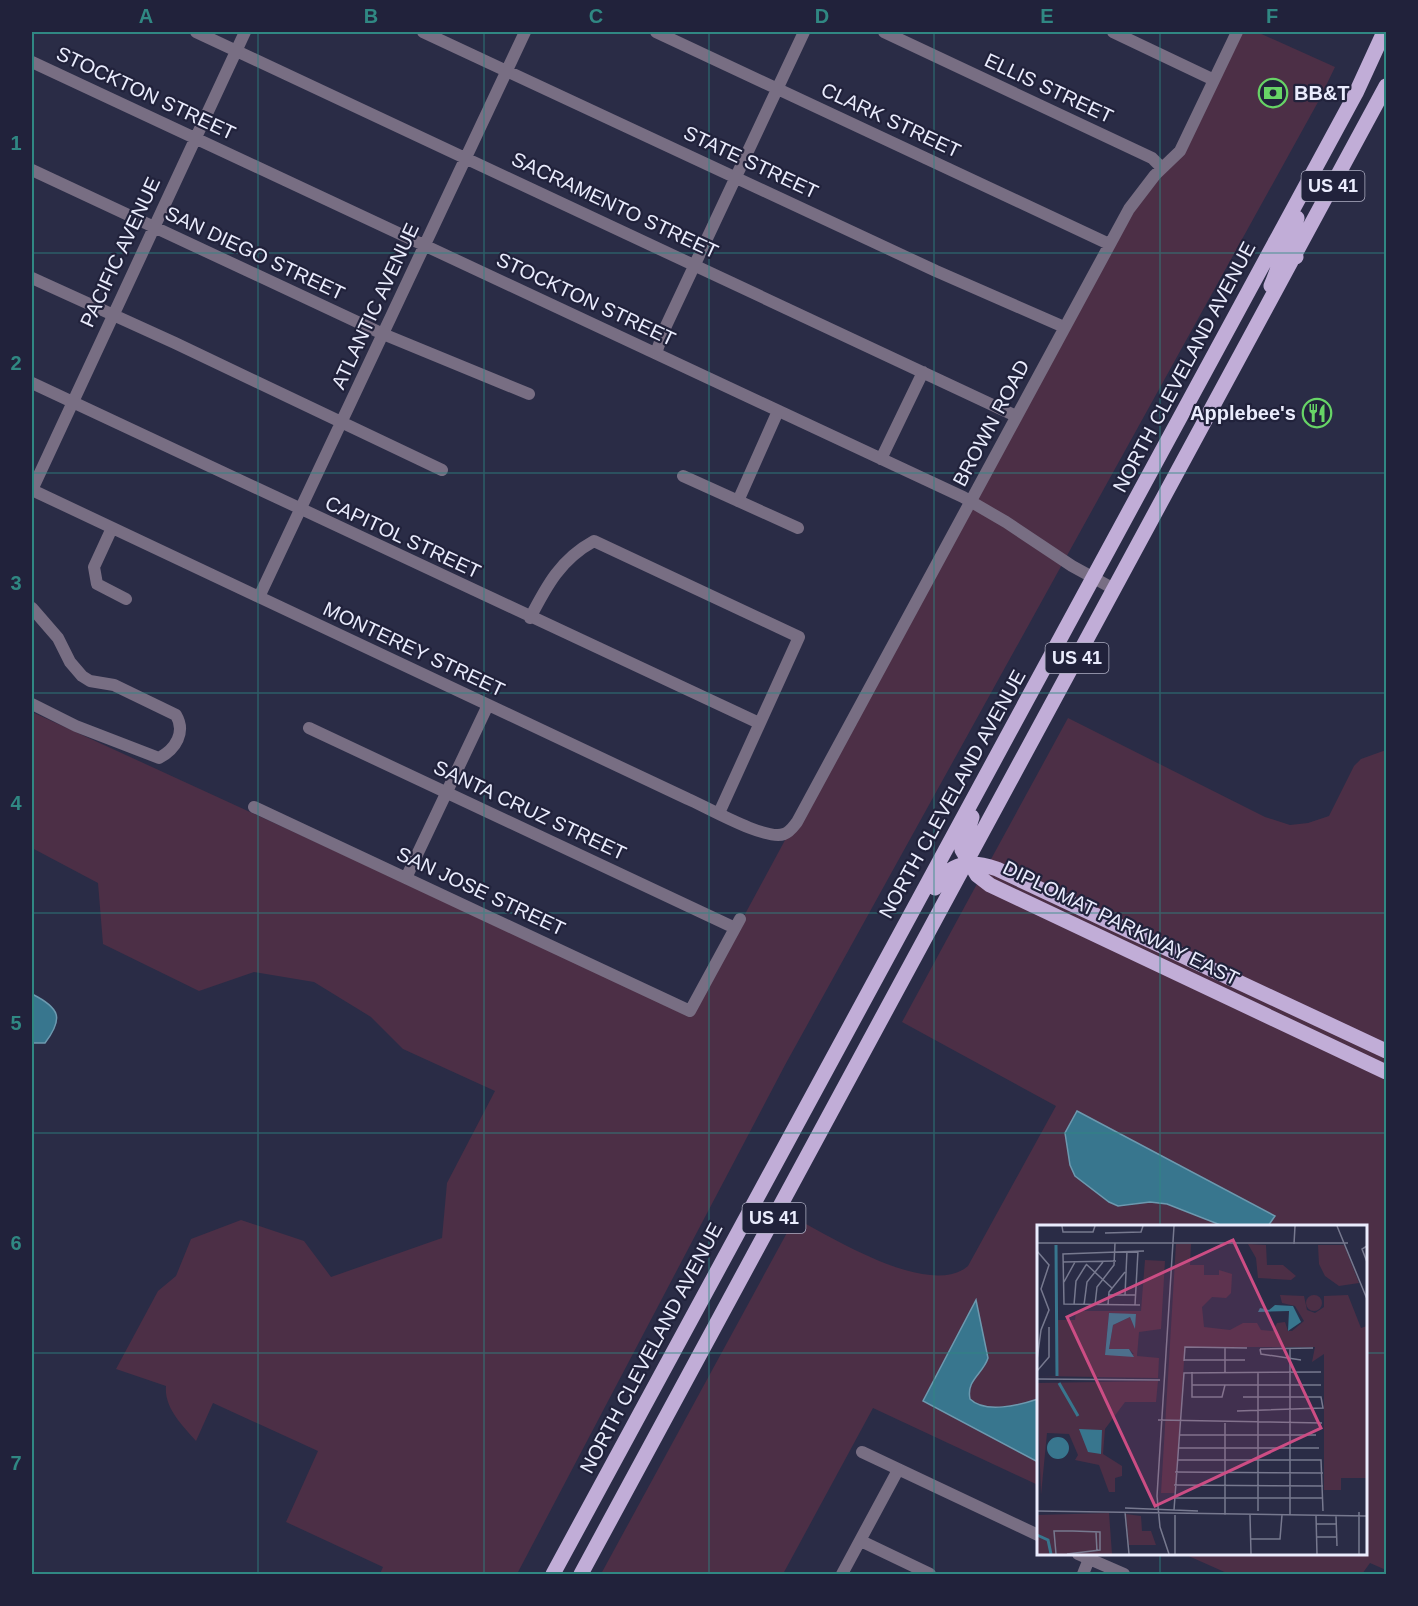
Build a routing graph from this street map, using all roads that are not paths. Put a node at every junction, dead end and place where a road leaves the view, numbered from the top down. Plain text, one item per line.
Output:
1 (196, 32) edge
2 (245, 32) edge
3 (423, 32) edge
4 (525, 32) edge
5 (656, 32) edge
6 (804, 32) edge
7 (884, 32) edge
8 (1113, 32) edge
9 (1237, 32) edge
10 (1384, 32) edge
11 (236, 50) junction
12 (32, 62) edge
13 (506, 72) junction
14 (1214, 80) junction
15 (1386, 86) edge
16 (777, 88) junction
17 (195, 138) junction
18 (1323, 153) junction
19 (467, 158) junction
20 (1162, 168) junction
21 (32, 170) edge
22 (736, 176) junction
23 (153, 227) junction
24 (1275, 242) junction
25 (1109, 244) junction
26 (425, 246) junction
27 (1296, 257) junction
28 (694, 265) junction
29 (32, 279) edge
30 (113, 314) junction
31 (1064, 327) junction
32 (383, 334) junction
33 (1252, 337) junction
34 (656, 354) junction
35 (923, 372) junction
36 (32, 383) edge
37 (529, 394) dead end
38 (72, 402) junction
39 (778, 411) junction
40 (1016, 416) junction
41 (341, 423) junction
42 (881, 459) junction
43 (442, 470) dead end
44 (683, 477) dead end
45 (32, 490) edge
46 (738, 501) junction
47 (970, 501) junction
48 (301, 510) junction
49 (111, 528) junction
50 (798, 528) dead end
51 (1093, 578) junction
52 (1114, 589) junction
53 (259, 597) junction
54 (126, 599) dead end
55 (32, 608) edge
56 (530, 618) junction
57 (32, 704) edge
58 (488, 705) junction
59 (759, 723) junction
60 (309, 728) dead end
61 (996, 758) junction
62 (447, 793) junction
63 (254, 807) dead end
64 (719, 813) junction
65 (782, 835) joint
66 (967, 862) junction
67 (406, 878) junction
68 (690, 1011) joint
69 (836, 1051) junction
70 (1386, 1052) edge
71 (1386, 1072) edge
72 (862, 1452) dead end
73 (898, 1470) junction
74 (1037, 1535) edge
75 (861, 1541) junction
76 (1084, 1556) edge
77 (553, 1575) edge
78 (581, 1575) edge
79 (842, 1575) edge
80 (930, 1575) edge
81 (1083, 1575) edge
82 (1124, 1575) edge

1 - 11 street, SACRAMENTO STREET
2 - 11 street, PACIFIC AVENUE
3 - 13 street, STATE STREET
4 - 13 street, ATLANTIC AVENUE
5 - 16 street, CLARK STREET
6 - 16 street
7 - 20 street, ELLIS STREET
8 - 14 street
9 - 14 street, BROWN ROAD
10 - 18 main road, NORTH CLEVELAND AVENUE / US 41
11 - 17 street, PACIFIC AVENUE
11 - 19 street, SACRAMENTO STREET
12 - 17 street, STOCKTON STREET
13 - 19 street, ATLANTIC AVENUE
13 - 22 street, STATE STREET
14 - 20 street, BROWN ROAD
15 - 27 main road, US 41
16 - 22 street
16 - 25 street, CLARK STREET
17 - 23 street, PACIFIC AVENUE
17 - 26 street, STOCKTON STREET
18 - 24 main road, NORTH CLEVELAND AVENUE / US 41
18 - 27 main road
19 - 26 street, ATLANTIC AVENUE
19 - 28 street, SACRAMENTO STREET
20 - 25 street, BROWN ROAD
21 - 23 street, SAN DIEGO STREET
22 - 28 street
22 - 31 street, STATE STREET
23 - 30 street, PACIFIC AVENUE
23 - 32 street, SAN DIEGO STREET
24 - 33 main road
24 - 51 main road, NORTH CLEVELAND AVENUE / US 41
25 - 31 street, BROWN ROAD
26 - 32 street, ATLANTIC AVENUE
26 - 34 street, STOCKTON STREET
27 - 33 main road, US 41
28 - 34 street
28 - 35 street, SACRAMENTO STREET
29 - 30 street
30 - 38 street, PACIFIC AVENUE
30 - 41 street
31 - 40 street, BROWN ROAD
32 - 37 street, SAN DIEGO STREET
32 - 41 street, ATLANTIC AVENUE
33 - 52 main road, US 41
34 - 39 street, STOCKTON STREET
35 - 40 street, SACRAMENTO STREET
35 - 42 street
36 - 38 street, CAPITOL STREET
38 - 45 street, PACIFIC AVENUE
38 - 48 street, CAPITOL STREET
39 - 42 street, STOCKTON STREET
39 - 46 street
40 - 47 street, BROWN ROAD
41 - 43 street
41 - 48 street, ATLANTIC AVENUE
42 - 47 street, STOCKTON STREET
44 - 46 street
45 - 49 street, MONTEREY STREET
46 - 50 street
47 - 51 street, STOCKTON STREET
47 - 65 street, BROWN ROAD
48 - 53 street, ATLANTIC AVENUE
48 - 56 street, CAPITOL STREET
49 - 53 street, MONTEREY STREET
49 - 54 street
51 - 52 street, STOCKTON STREET
51 - 61 main road, NORTH CLEVELAND AVENUE / US 41
52 - 66 main road, US 41
53 - 58 street, MONTEREY STREET
55 - 57 street
56 - 59 street, CAPITOL STREET
56 - 59 street
58 - 62 street
58 - 64 street, MONTEREY STREET
59 - 64 street
60 - 62 street, SANTA CRUZ STREET
61 - 66 main road
61 - 69 main road, NORTH CLEVELAND AVENUE / US 41
62 - 67 street
62 - 68 street, SANTA CRUZ STREET
63 - 67 street, SAN JOSE STREET
64 - 65 street, MONTEREY STREET
66 - 69 main road
66 - 70 main road, DIPLOMAT PARKWAY EAST
66 - 71 main road, DIPLOMAT PARKWAY EAST
66 - 78 main road, US 41
67 - 68 street, SAN JOSE STREET
69 - 77 main road, NORTH CLEVELAND AVENUE / US 41
72 - 73 street
73 - 74 street
73 - 75 street
75 - 79 street
75 - 80 street
76 - 81 street
76 - 82 street

